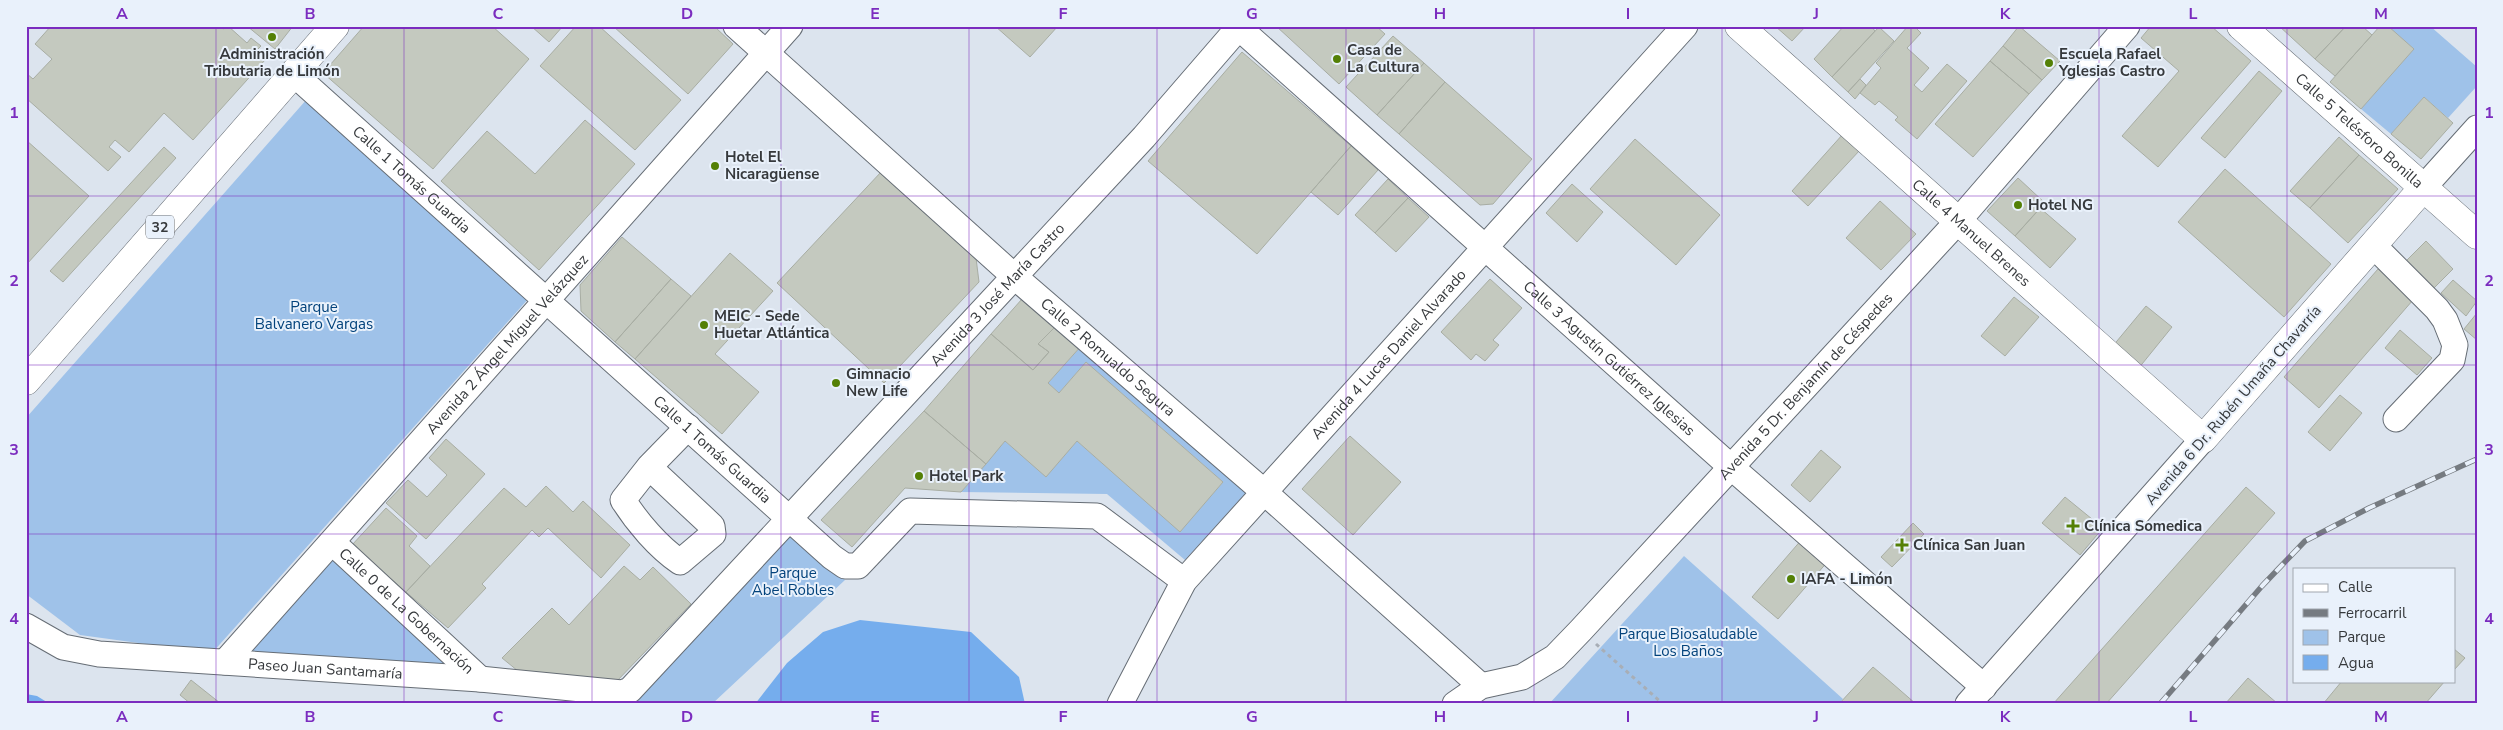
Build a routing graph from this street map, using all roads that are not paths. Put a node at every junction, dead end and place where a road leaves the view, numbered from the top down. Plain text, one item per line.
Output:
1 (335, 26) edge
2 (341, 26) edge
3 (736, 26) edge
4 (790, 26) edge
5 (1685, 26) edge
6 (1739, 26) edge
7 (2127, 26) edge
8 (2242, 26) edge
9 (1238, 27) edge
10 (766, 53) junction
11 (294, 74) junction
12 (2477, 128) edge
13 (2423, 188) junction
14 (1959, 220) junction
15 (2477, 235) edge
16 (2373, 245) junction
17 (1485, 246) junction
18 (1015, 276) junction
19 (548, 300) junction
20 (26, 381) edge
21 (2396, 420) dead end
22 (688, 427) junction
23 (2203, 439) junction
24 (649, 467) dead end
25 (1731, 467) junction
26 (1264, 491) junction
27 (790, 520) junction
28 (333, 543) junction
29 (1184, 581) junction
30 (26, 626) edge
31 (225, 662) junction
32 (480, 679) junction
33 (1481, 686) junction
34 (630, 690) joint
35 (1976, 695) edge
36 (1120, 704) edge
37 (1455, 704) edge

1 - 11 main road, 32
2 - 11 main road, 32
3 - 10 street, Calle 2 Romualdo Segura
4 - 10 street, Avenida 2 Ángel Miguel Velázquez
5 - 17 street, Avenida 4 Lucas Daniel Alvarado
6 - 14 main road, Calle 4 Manuel Brenes
7 - 14 street, Avenida 5 Dr. Benjamín de Céspedes
8 - 13 main road, Calle 5 Telésforo Bonilla
9 - 17 street, Calle 3 Agustín Gutiérrez Iglesias
9 - 18 street, Avenida 3 José María Castro
10 - 18 street, Calle 2 Romualdo Segura
10 - 19 street, Avenida 2 Ángel Miguel Velázquez
11 - 19 street, Calle 1 Tomás Guardia
11 - 20 main road, 32
12 - 13 street, Avenida 6 Dr. Rubén Umaña Chavarría
13 - 15 main road, Calle 5 Telésforo Bonilla
13 - 16 main road, Avenida 6 Dr. Rubén Umaña Chavarría
14 - 23 main road, Calle 4 Manuel Brenes
14 - 25 street, Avenida 5 Dr. Benjamín de Céspedes
16 - 21 street
16 - 23 main road, Avenida 6 Dr. Rubén Umaña Chavarría
17 - 25 street, Calle 3 Agustín Gutiérrez Iglesias
17 - 26 street, Avenida 4 Lucas Daniel Alvarado
18 - 26 street, Calle 2 Romualdo Segura
18 - 27 street, Avenida 3 José María Castro
19 - 22 street, Calle 1 Tomás Guardia
19 - 28 street, Avenida 2 Ángel Miguel Velázquez
22 - 24 street
22 - 27 street, Calle 1 Tomás Guardia
23 - 35 street, Avenida 6 Dr. Rubén Umaña Chavarría
25 - 33 street, Avenida 5 Dr. Benjamín de Céspedes
25 - 35 street, Calle 3 Agustín Gutiérrez Iglesias
26 - 29 street, Avenida 4 Lucas Daniel Alvarado
26 - 33 street, Calle 2 Romualdo Segura
27 - 29 street, Calle 1 Tomás Guardia
27 - 34 street, Avenida 3 José María Castro
28 - 31 street, Avenida 2 Ángel Miguel Velázquez
28 - 32 street, Calle 0 de La Gobernación
29 - 36 street, Avenida 4 Lucas Daniel Alvarado
30 - 31 street, Paseo Juan Santamaría
31 - 32 street, Paseo Juan Santamaría
32 - 34 street, Paseo Juan Santamaría
33 - 37 street, Avenida 5 Dr. Benjamín de Céspedes

